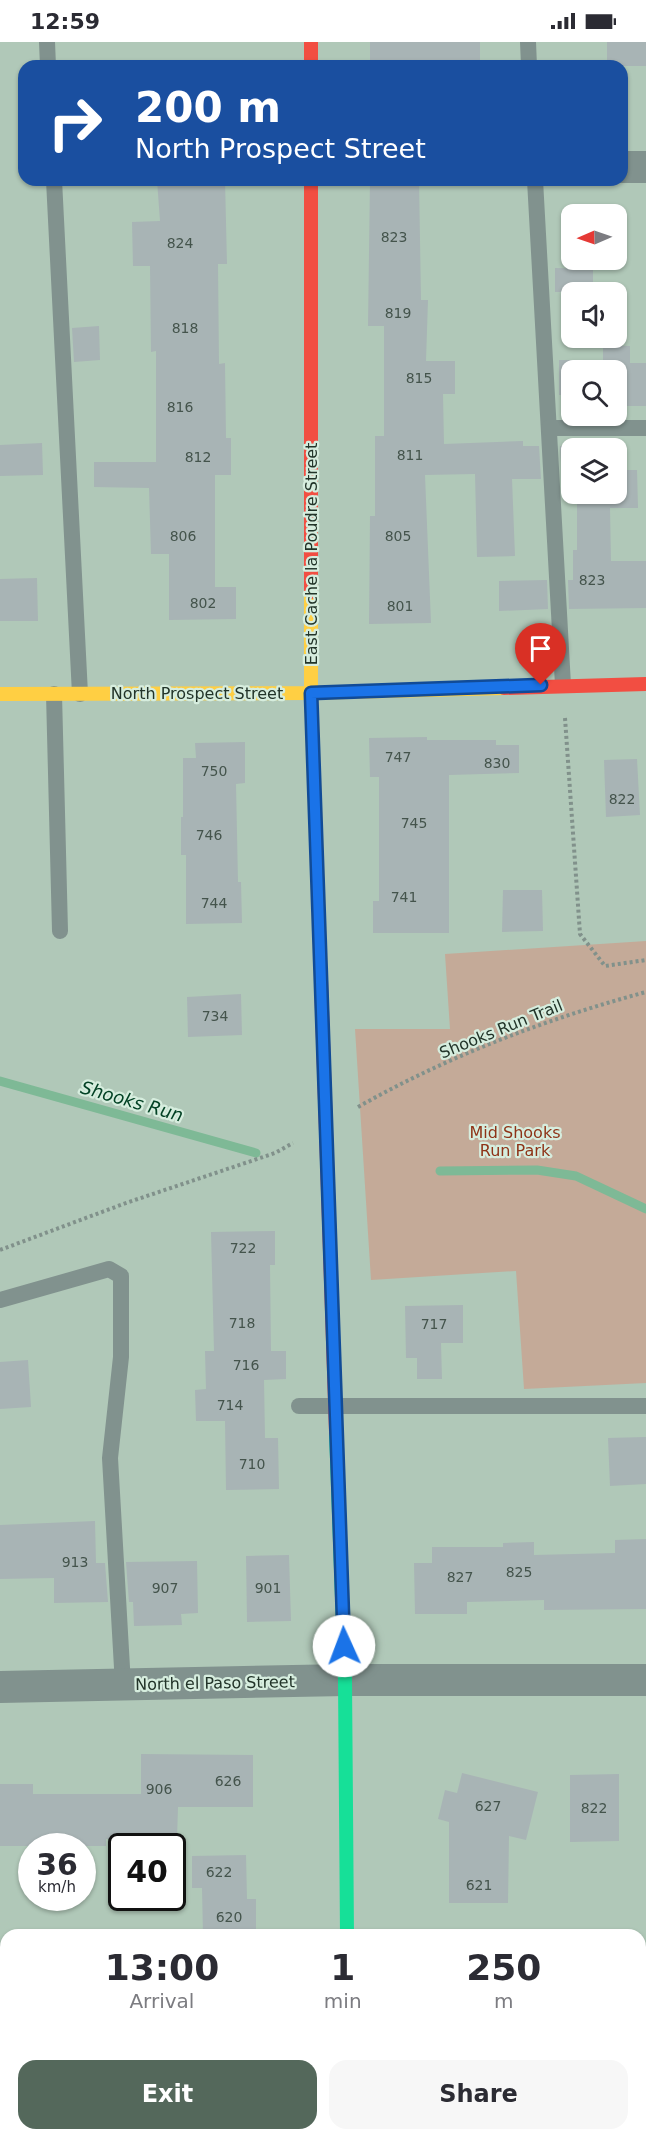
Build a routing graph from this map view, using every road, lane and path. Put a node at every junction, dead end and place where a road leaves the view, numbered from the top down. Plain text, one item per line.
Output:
1 (47, 42) edge
2 (311, 42) edge
3 (528, 42) edge
4 (48, 60) edge
5 (311, 60) edge
6 (529, 60) edge
7 (628, 167) edge
8 (646, 167) edge
9 (54, 186) edge
10 (311, 186) edge
11 (535, 186) edge
12 (549, 428) junction
13 (646, 428) edge
14 (646, 684) edge
15 (563, 685) junction
16 (311, 693) junction
17 (0, 694) edge
18 (54, 694) junction
19 (80, 694) junction
20 (60, 931) dead end
21 (646, 960) edge
22 (646, 992) edge
23 (369, 1100) dead end
24 (275, 1153) dead end
25 (0, 1250) edge
26 (0, 1300) edge
27 (299, 1406) dead end
28 (646, 1406) edge
29 (336, 1407) junction
30 (345, 1680) junction
31 (646, 1680) edge
32 (123, 1685) junction
33 (0, 1687) edge
34 (347, 1929) edge

1 - 4 lane
2 - 5 street
3 - 6 lane
7 - 8 street
9 - 19 lane
10 - 16 street, East Cache la Poudre Street
11 - 12 lane
12 - 13 lane
12 - 15 lane
14 - 15 street, North Prospect Street
15 - 16 street, North Prospect Street
15 - 21 path
16 - 19 street, North Prospect Street
16 - 29 street, East Cache la Poudre Street
17 - 18 street, North Prospect Street
18 - 19 street, North Prospect Street
18 - 20 lane
22 - 23 path, Shooks Run Trail
24 - 25 path
26 - 32 lane
27 - 29 lane
28 - 29 lane
29 - 30 street, East Cache la Poudre Street
30 - 31 street, North el Paso Street
30 - 32 street, North el Paso Street
30 - 34 street, East Cache la Poudre Street
32 - 33 street, North el Paso Street

